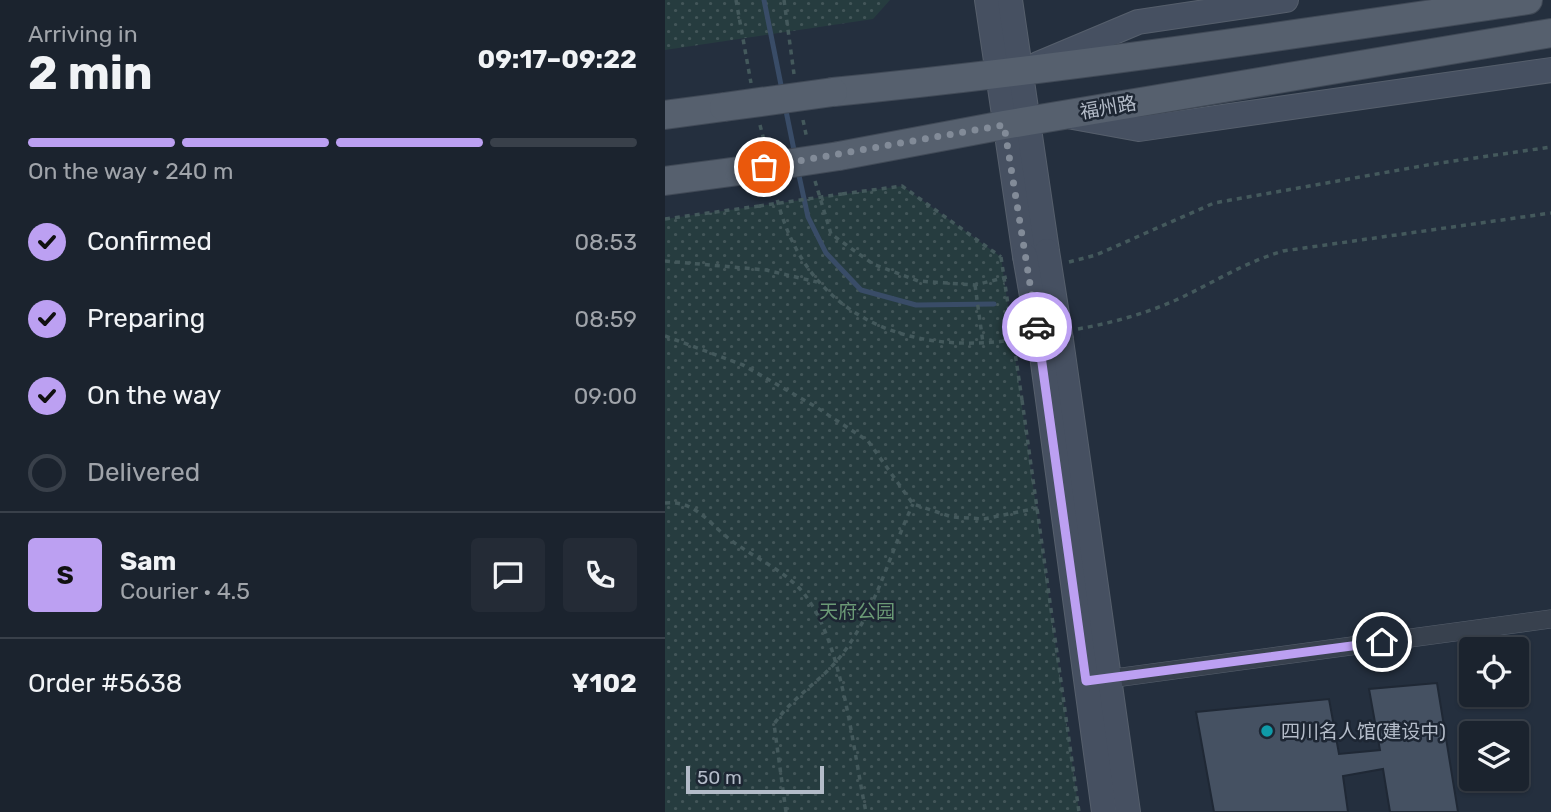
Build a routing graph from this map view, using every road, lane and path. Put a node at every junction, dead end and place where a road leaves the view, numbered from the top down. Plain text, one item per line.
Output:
1 (784, 0) edge
2 (988, 0) edge
3 (1010, 0) edge
4 (1286, 0) edge
5 (1528, 0) edge
6 (1551, 33) edge
7 (1551, 70) edge
8 (1009, 73) junction
9 (795, 81) dead end
10 (673, 113) edge
11 (1062, 115) junction
12 (803, 119) dead end
13 (1004, 125) junction
14 (807, 144) dead end
15 (1551, 147) edge
16 (812, 169) dead end
17 (665, 183) edge
18 (1551, 213) edge
19 (665, 219) edge
20 (665, 261) edge
21 (1029, 261) junction
22 (975, 285) junction
23 (665, 336) edge
24 (1050, 339) junction
25 (983, 343) junction
26 (665, 503) edge
27 (913, 504) junction
28 (1038, 508) junction
29 (1551, 620) edge
30 (835, 662) junction
31 (1097, 680) junction
32 (786, 812) edge
33 (866, 812) edge
34 (1079, 812) edge
35 (1104, 812) edge
36 (1128, 812) edge

1 - 9 path
2 - 8 street
3 - 8 street
4 - 8 street
5 - 8 main road
6 - 11 main road, 福州路
7 - 11 street
8 - 10 main road, bridge
8 - 13 street
8 - 21 street
11 - 13 main road, 福州路
12 - 14 path
13 - 17 main road, 福州路, bridge
13 - 21 street
15 - 21 path
16 - 22 path
18 - 24 path
19 - 21 path, bridge
20 - 25 path
21 - 22 path
21 - 24 street, bridge
21 - 28 path, bridge
22 - 25 path
23 - 27 path
24 - 25 path
24 - 31 street
26 - 30 path
27 - 28 path
27 - 30 path
28 - 34 path
29 - 31 street
30 - 32 path
30 - 33 path
31 - 35 street
31 - 36 street

